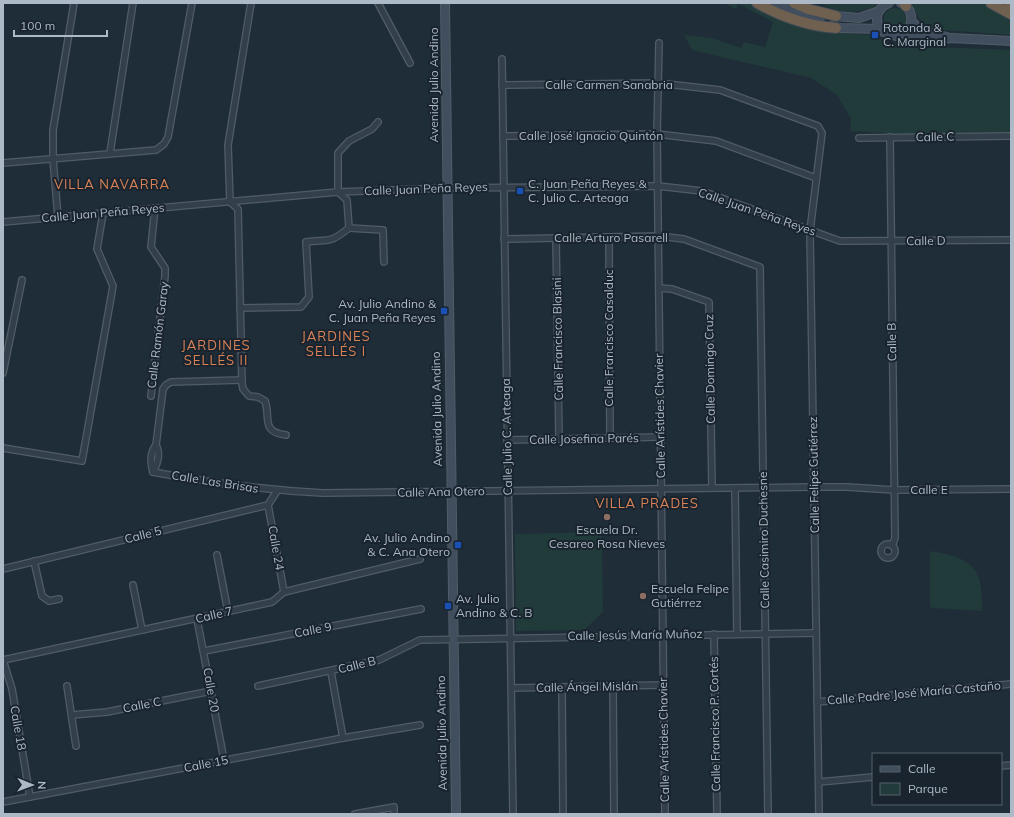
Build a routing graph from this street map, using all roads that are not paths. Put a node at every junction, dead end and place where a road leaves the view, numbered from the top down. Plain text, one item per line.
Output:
1 (74, 3) edge
2 (133, 3) edge
3 (192, 3) edge
4 (251, 3) edge
5 (378, 3) edge
6 (445, 3) edge
7 (757, 3) edge
8 (776, 3) edge
9 (794, 3) edge
10 (811, 3) edge
11 (889, 3) edge
12 (991, 3) edge
13 (903, 4) edge
14 (879, 12) junction
15 (1011, 14) edge
16 (836, 16) junction
17 (911, 21) junction
18 (836, 28) junction
19 (880, 29) junction
20 (903, 34) junction
21 (951, 38) junction
22 (1011, 41) edge
23 (659, 43) dead end
24 (502, 59) dead end
25 (410, 63) dead end
26 (658, 83) junction
27 (502, 85) junction
28 (378, 122) dead end
29 (657, 134) junction
30 (503, 136) junction
31 (821, 136) joint
32 (1011, 136) edge
33 (890, 137) junction
34 (859, 138) dead end
35 (110, 153) junction
36 (53, 159) junction
37 (3, 163) edge
38 (816, 178) junction
39 (658, 186) junction
40 (503, 187) junction
41 (446, 188) junction
42 (338, 192) junction
43 (230, 202) junction
44 (155, 208) junction
45 (102, 213) junction
46 (58, 217) junction
47 (3, 222) edge
48 (349, 228) junction
49 (810, 231) junction
50 (658, 236) junction
51 (609, 237) junction
52 (556, 238) junction
53 (504, 239) junction
54 (1011, 240) edge
55 (840, 241) joint
56 (891, 242) junction
57 (384, 262) dead end
58 (760, 266) joint
59 (22, 280) dead end
60 (659, 288) junction
61 (240, 308) junction
62 (3, 373) edge
63 (242, 380) junction
64 (151, 396) dead end
65 (286, 435) dead end
66 (660, 437) junction
67 (610, 438) junction
68 (559, 439) junction
69 (507, 440) junction
70 (3, 448) edge
71 (763, 487) junction
72 (814, 487) junction
73 (847, 487) joint
74 (712, 488) junction
75 (735, 488) junction
76 (661, 489) junction
77 (1011, 489) edge
78 (894, 490) junction
79 (277, 491) junction
80 (507, 491) junction
81 (451, 492) junction
82 (323, 493) joint
83 (268, 505) junction
84 (892, 546) dead end
85 (217, 555) dead end
86 (420, 559) dead end
87 (34, 561) junction
88 (3, 569) edge
89 (133, 585) dead end
90 (284, 592) junction
91 (59, 599) dead end
92 (421, 609) dead end
93 (228, 612) junction
94 (198, 619) junction
95 (142, 630) junction
96 (816, 632) junction
97 (765, 633) junction
98 (663, 634) junction
99 (714, 634) junction
100 (737, 634) junction
101 (511, 637) junction
102 (453, 639) junction
103 (204, 651) junction
104 (3, 660) edge
105 (331, 672) junction
106 (1011, 684) edge
107 (663, 685) junction
108 (67, 686) dead end
109 (258, 686) dead end
110 (562, 687) junction
111 (613, 687) junction
112 (512, 688) junction
113 (211, 691) junction
114 (817, 702) junction
115 (72, 715) junction
116 (420, 725) dead end
117 (343, 738) junction
118 (76, 746) dead end
119 (224, 760) junction
120 (872, 777) edge
121 (819, 782) junction
122 (30, 797) junction
123 (3, 802) edge
124 (356, 814) edge
125 (394, 814) edge
126 (456, 814) edge
127 (512, 814) edge
128 (563, 814) edge
129 (614, 814) edge
130 (665, 814) edge
131 (717, 814) edge
132 (768, 814) edge
133 (819, 814) edge

1 - 36 street
2 - 35 street
3 - 35 street
4 - 43 street
5 - 25 street
6 - 41 street, Avenida Julio Andino
7 - 18 highway
8 - 18 street
9 - 16 highway
10 - 16 highway
11 - 14 street
12 - 15 highway
13 - 17 street
14 - 16 street
14 - 19 street
17 - 20 street
17 - 21 street
18 - 19 street
19 - 20 street
20 - 21 street
21 - 22 street
23 - 26 street, Calle Arístides Chavier
24 - 27 street, Calle Julio C. Arteaga
26 - 27 street, Calle Carmen Sanabria
26 - 29 street, Calle Arístides Chavier
26 - 31 street, Calle Carmen Sanabria
27 - 30 street, Calle Julio C. Arteaga
28 - 42 street
29 - 30 street, Calle José Ignacio Quintón
29 - 38 street, Calle José Ignacio Quintón
29 - 39 street, Calle Arístides Chavier
30 - 40 street, Calle Julio C. Arteaga
31 - 38 street, Calle Felipe Gutiérrez
32 - 33 street, Calle C
33 - 34 street, Calle C
33 - 56 street, Calle B
35 - 36 street
36 - 37 street
36 - 46 street
38 - 49 street, Calle Felipe Gutiérrez
39 - 40 street, Calle Juan Peña Reyes
39 - 49 street, Calle Juan Peña Reyes
39 - 50 street, Calle Arístides Chavier
40 - 41 street, Calle Juan Peña Reyes
40 - 53 street, Calle Julio C. Arteaga
41 - 42 street, Calle Juan Peña Reyes
41 - 81 street, Avenida Julio Andino
42 - 43 street, Calle Juan Peña Reyes
42 - 48 street
43 - 44 street, Calle Juan Peña Reyes
43 - 61 street
44 - 45 street, Calle Juan Peña Reyes
44 - 64 street, Calle Ramón Garay
45 - 46 street, Calle Juan Peña Reyes
45 - 70 street
46 - 47 street, Calle Juan Peña Reyes
48 - 57 street
48 - 61 street
49 - 55 street, Calle Juan Peña Reyes
49 - 72 street, Calle Felipe Gutiérrez
50 - 51 street, Calle Arturo Pasarell
50 - 58 street, Calle Arturo Pasarell
50 - 60 street, Calle Arístides Chavier
51 - 52 street, Calle Arturo Pasarell
51 - 67 street, Calle Francisco Casalduc
52 - 53 street, Calle Arturo Pasarell
52 - 68 street, Calle Francisco Blasini
53 - 69 street, Calle Julio C. Arteaga
54 - 56 street, Calle D
55 - 56 street, Calle D
56 - 78 street, Calle B
58 - 71 street, Calle Casimiro Duchesne
59 - 62 street
60 - 66 street, Calle Arístides Chavier
60 - 74 street, Calle Domingo Cruz
61 - 63 street
63 - 65 street
63 - 79 street, Calle Las Brisas
66 - 67 street, Calle Josefina Parés
66 - 76 street, Calle Arístides Chavier
67 - 68 street, Calle Josefina Parés
68 - 69 street, Calle Josefina Parés
69 - 80 street, Calle Julio C. Arteaga
71 - 72 street, Calle Ana Otero
71 - 75 street, Calle Ana Otero
71 - 97 street, Calle Casimiro Duchesne
72 - 73 street, Calle Ana Otero
72 - 96 street, Calle Felipe Gutiérrez
73 - 78 street, Calle E
74 - 75 street, Calle Ana Otero
74 - 76 street, Calle Ana Otero
75 - 100 street
76 - 80 street, Calle Ana Otero
76 - 98 street, Calle Arístides Chavier
77 - 78 street, Calle E
78 - 84 street, Calle B
79 - 82 street, Calle Las Brisas
79 - 83 street
80 - 81 street, Calle Ana Otero
80 - 101 street, Calle Julio C. Arteaga
81 - 82 street, Calle Ana Otero
81 - 102 street, Avenida Julio Andino
83 - 87 street, Calle 5
83 - 90 street, Calle 24
85 - 93 street
86 - 90 street, Calle 7
87 - 88 street, Calle 5
87 - 91 street
89 - 95 street
90 - 93 street, Calle 7
92 - 103 street, Calle 9
93 - 94 street, Calle 7
94 - 95 street, Calle 7
94 - 103 street, Calle 20
95 - 104 street, Calle 7
96 - 97 street, Calle Jesús María Muñoz
96 - 114 street, Calle Felipe Gutiérrez
97 - 100 street, Calle Jesús María Muñoz
97 - 132 street, Calle Casimiro Duchesne
98 - 99 street, Calle Jesús María Muñoz
98 - 101 street, Calle Jesús María Muñoz
98 - 107 street, Calle Arístides Chavier
99 - 100 street, Calle Jesús María Muñoz
99 - 131 street, Calle Francisco P. Cortés
101 - 102 street, Calle Jesús María Muñoz
101 - 112 street, Calle Julio C. Arteaga
102 - 105 street, Calle B
102 - 126 street, Avenida Julio Andino
103 - 113 street, Calle 20
104 - 122 street, Calle 18
105 - 109 street, Calle B
105 - 117 street
106 - 114 street, Calle Padre José María Castaño
107 - 111 street, Calle Ángel Mislán
107 - 130 street, Calle Arístides Chavier
108 - 115 street
110 - 111 street, Calle Ángel Mislán
110 - 112 street, Calle Ángel Mislán
110 - 128 street
111 - 129 street
112 - 127 street, Calle Julio C. Arteaga
113 - 115 street, Calle C
113 - 119 street, Calle 20
114 - 121 street, Calle Felipe Gutiérrez
115 - 118 street
116 - 117 street, Calle 15
117 - 119 street, Calle 15
119 - 122 street, Calle 15
120 - 121 street
121 - 133 street, Calle Felipe Gutiérrez
122 - 123 street, Calle 15
124 - 125 street

